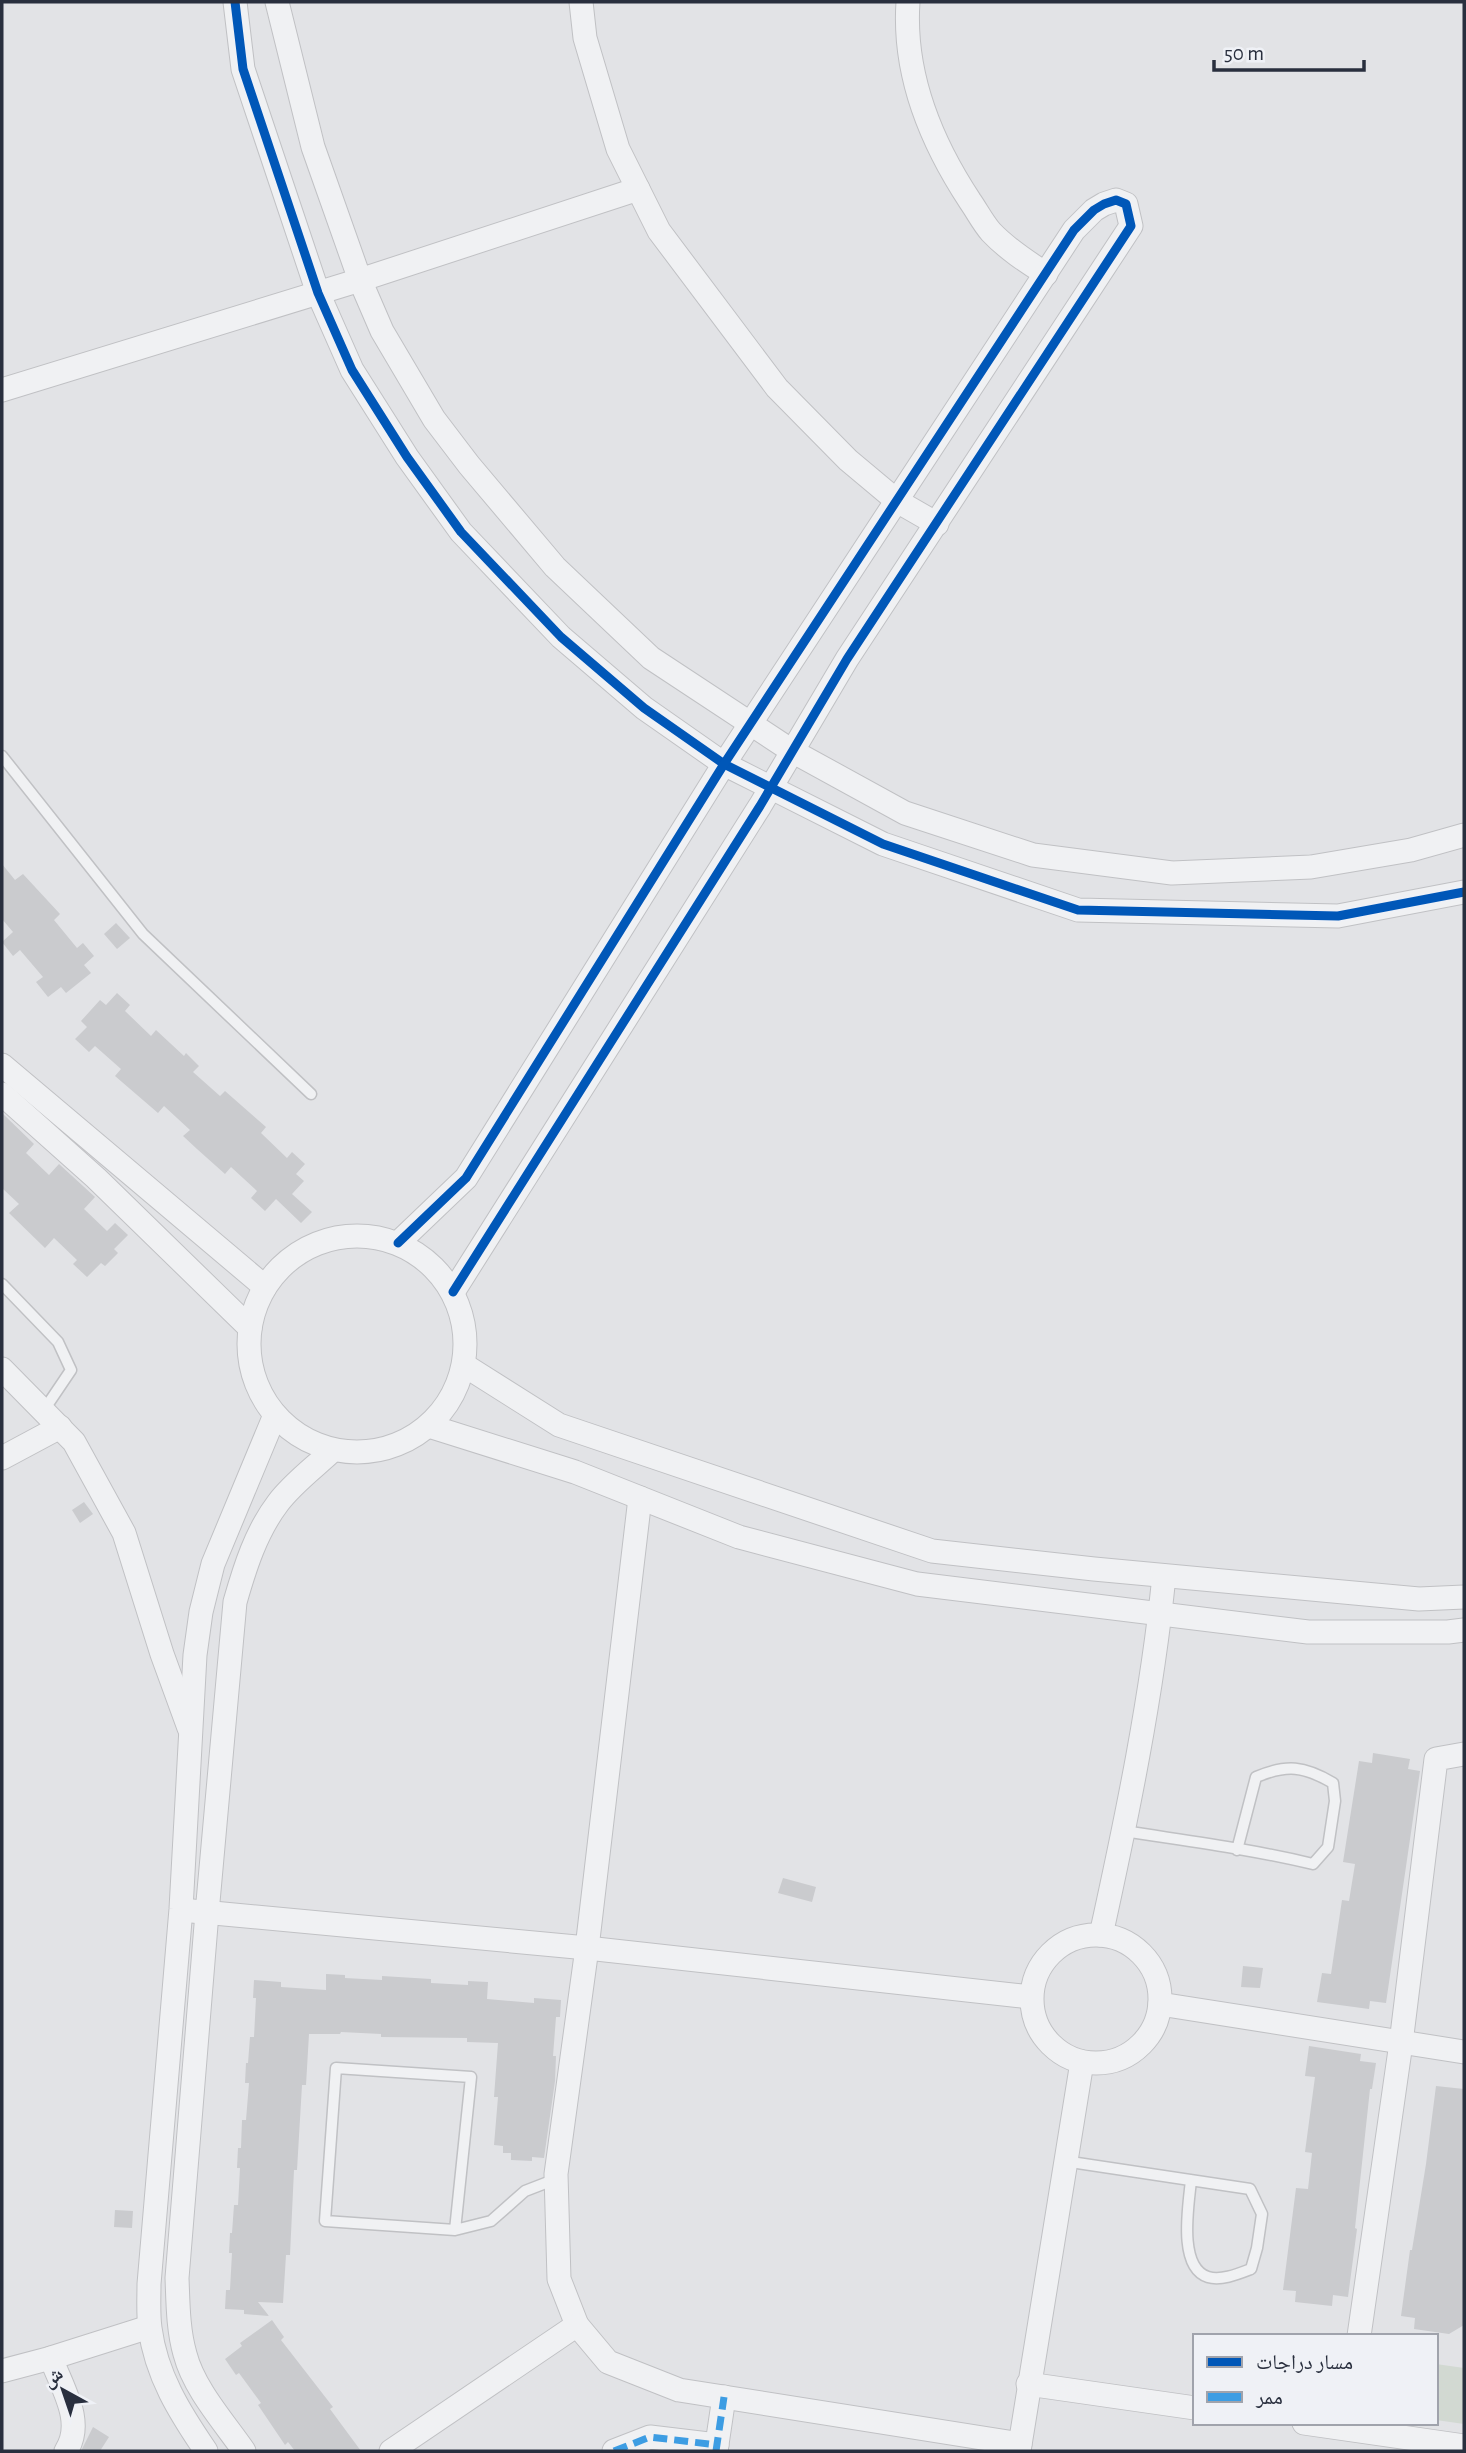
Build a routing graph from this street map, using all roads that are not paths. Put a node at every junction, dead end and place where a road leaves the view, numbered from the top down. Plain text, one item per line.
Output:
1 (235, 2) edge
2 (277, 2) edge
3 (582, 2) edge
4 (908, 2) edge
5 (638, 189) junction
6 (1046, 275) junction
7 (360, 280) junction
8 (318, 293) junction
9 (2, 390) edge
10 (897, 500) junction
11 (937, 524) junction
12 (750, 724) junction
13 (792, 751) junction
14 (2, 756) edge
15 (724, 764) junction
16 (771, 788) junction
17 (1464, 835) edge
18 (1464, 891) edge
19 (2, 1065) edge
20 (2, 1094) edge
21 (310, 1094) dead end
22 (398, 1243) junction
23 (2, 1284) edge
24 (265, 1287) junction
25 (453, 1292) junction
26 (250, 1328) junction
27 (464, 1365) junction
28 (2, 1369) edge
29 (44, 1410) junction
30 (275, 1416) junction
31 (429, 1426) junction
32 (61, 1427) junction
33 (333, 1450) junction
34 (2, 1458) edge
35 (640, 1498) junction
36 (1164, 1576) junction
37 (1464, 1597) edge
38 (1160, 1615) junction
39 (1464, 1630) edge
40 (192, 1738) junction
41 (1464, 1754) edge
42 (1124, 1831) junction
43 (1237, 1850) junction
44 (181, 1909) junction
45 (207, 1913) junction
46 (1101, 1935) junction
47 (587, 1948) junction
48 (1031, 1997) junction
49 (1160, 2004) junction
50 (1401, 2043) junction
51 (1464, 2052) edge
52 (1082, 2062) junction
53 (1064, 2161) junction
54 (556, 2179) junction
55 (1191, 2180) junction
56 (455, 2230) junction
57 (577, 2326) junction
58 (149, 2327) junction
59 (1359, 2334) edge
60 (51, 2358) junction
61 (2, 2371) edge
62 (1028, 2384) junction
63 (724, 2397) junction
64 (1193, 2408) edge
65 (1346, 2426) edge
66 (1464, 2446) edge
67 (717, 2448) edge
68 (1019, 2448) edge
69 (66, 2451) edge
70 (206, 2451) edge
71 (244, 2451) edge
72 (391, 2451) edge
73 (614, 2451) edge

1 - 8 street
2 - 7 street
3 - 5 street
4 - 6 street
5 - 7 street
5 - 10 street
6 - 10 street
6 - 11 street
7 - 8 street
7 - 12 street
8 - 9 street
8 - 15 street
10 - 11 street
10 - 12 street
11 - 13 street
12 - 13 street
12 - 15 street
13 - 16 street
13 - 17 street
14 - 21 lane
15 - 16 street
15 - 22 street
16 - 18 street
16 - 25 street
19 - 24 street
20 - 26 street
22 - 24 street
22 - 25 street
23 - 29 lane
24 - 26 street
25 - 27 street
26 - 30 street
27 - 31 street
27 - 36 street
28 - 29 street
29 - 32 street
30 - 33 street
30 - 40 street
31 - 33 street
31 - 35 street
32 - 34 street
32 - 40 street
33 - 45 street
35 - 38 street
35 - 47 street
36 - 37 street
36 - 38 street
38 - 39 street
38 - 42 street
40 - 44 street
41 - 50 street
42 - 43 lane
42 - 46 street
43 - 43 lane
44 - 45 street
44 - 58 street
45 - 47 street
45 - 71 street
46 - 48 street
46 - 49 street
47 - 48 street
47 - 54 street
48 - 52 street
49 - 50 street
49 - 52 street
50 - 51 street
50 - 59 street
52 - 53 street
53 - 55 lane
53 - 62 street
54 - 56 lane
54 - 57 street
55 - 55 lane
56 - 56 lane
57 - 63 street
57 - 72 street
58 - 60 street
58 - 70 street
60 - 61 street
60 - 69 street
62 - 64 street
62 - 68 street
63 - 67 street
63 - 68 street
65 - 66 street
67 - 73 street

